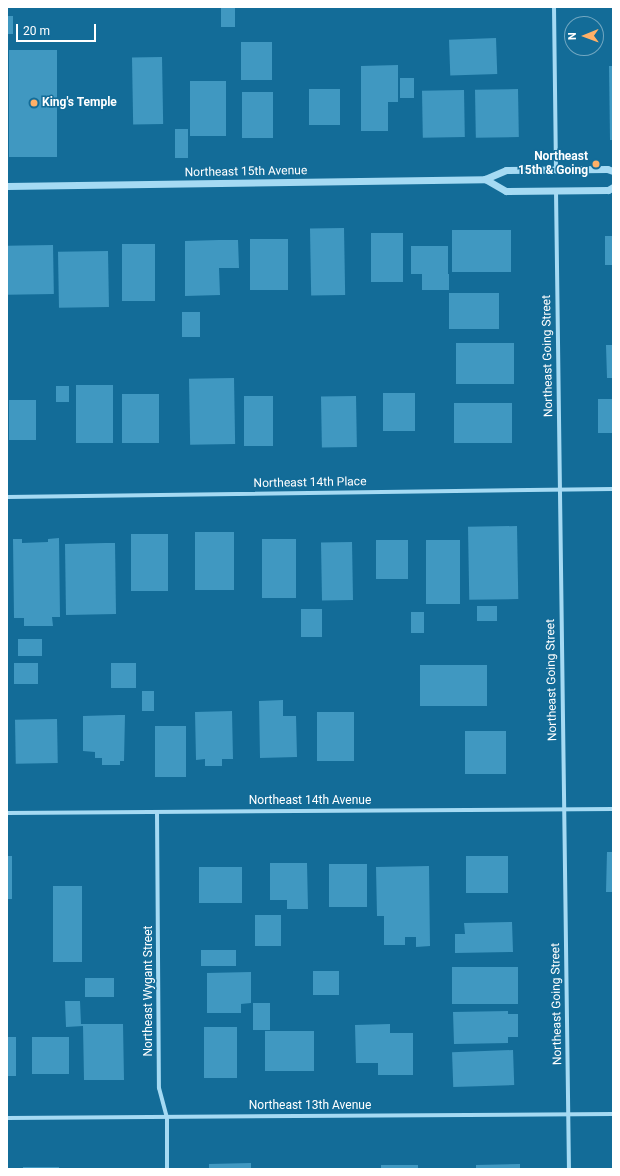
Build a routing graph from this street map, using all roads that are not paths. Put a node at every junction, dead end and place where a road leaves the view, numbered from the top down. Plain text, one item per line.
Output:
1 (554, 7) edge
2 (556, 170) junction
3 (613, 171) edge
4 (485, 179) junction
5 (7, 186) edge
6 (613, 187) edge
7 (556, 191) junction
8 (560, 489) junction
9 (613, 489) edge
10 (7, 497) edge
11 (564, 809) junction
12 (613, 809) edge
13 (158, 812) junction
14 (7, 813) edge
15 (568, 1114) junction
16 (613, 1114) edge
17 (167, 1117) junction
18 (7, 1118) edge
19 (167, 1169) edge
20 (568, 1169) edge

1 - 2 street
2 - 3 street, Northeast 15th Avenue
2 - 4 street, Northeast 15th Avenue
4 - 5 street, Northeast 15th Avenue
4 - 7 street
6 - 7 street
7 - 8 street, Northeast Going Street
8 - 9 street, Northeast 14th Place
8 - 10 street, Northeast 14th Place
8 - 11 street, Northeast Going Street
11 - 12 street, Northeast 14th Avenue
11 - 13 street, Northeast 14th Avenue
11 - 15 street, Northeast Going Street
13 - 14 street, Northeast 14th Avenue
13 - 17 street, Northeast Wygant Street
15 - 16 street, Northeast 13th Avenue
15 - 17 street, Northeast 13th Avenue
15 - 20 street, Northeast Going Street
17 - 18 street, Northeast 13th Avenue
17 - 19 street, Northeast Wygant Street

